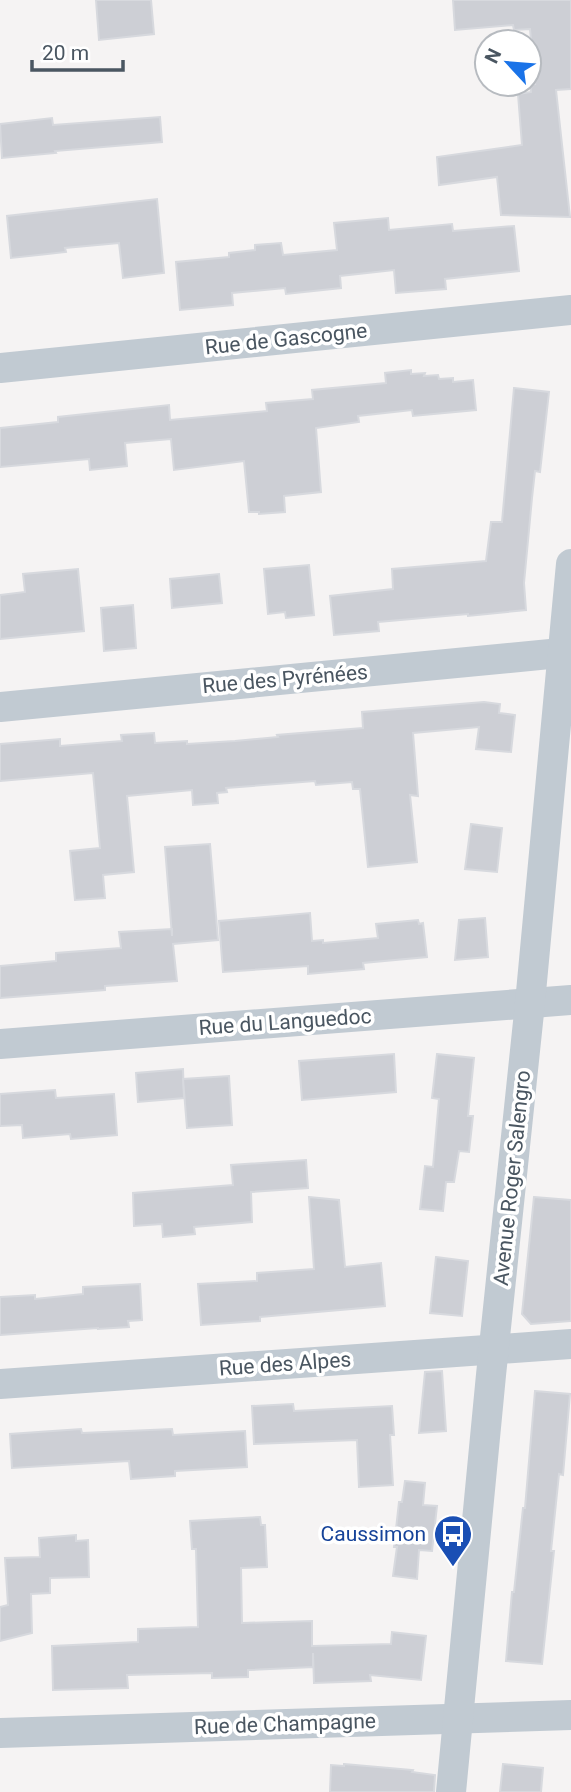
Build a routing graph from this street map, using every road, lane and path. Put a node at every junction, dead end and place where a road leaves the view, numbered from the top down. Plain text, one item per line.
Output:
1 (571, 310) edge
2 (0, 368) edge
3 (571, 564) edge
4 (567, 653) edge
5 (0, 707) edge
6 (571, 1000) edge
7 (530, 1003) junction
8 (0, 1044) edge
9 (571, 1344) edge
10 (494, 1349) junction
11 (0, 1384) edge
12 (571, 1715) edge
13 (458, 1719) junction
14 (0, 1734) edge
15 (451, 1792) edge

1 - 2 street, Rue de Gascogne
3 - 4 street, Avenue Roger Salengro
4 - 5 street, Rue des Pyrénées
4 - 7 street, Avenue Roger Salengro
6 - 7 street, Rue du Languedoc
7 - 8 street, Rue du Languedoc
7 - 10 street, Avenue Roger Salengro
9 - 10 street, Rue des Alpes
10 - 11 street, Rue des Alpes
10 - 13 street, Avenue Roger Salengro
12 - 13 street, Rue de Champagne
13 - 14 street, Rue de Champagne
13 - 15 street, Avenue Roger Salengro

